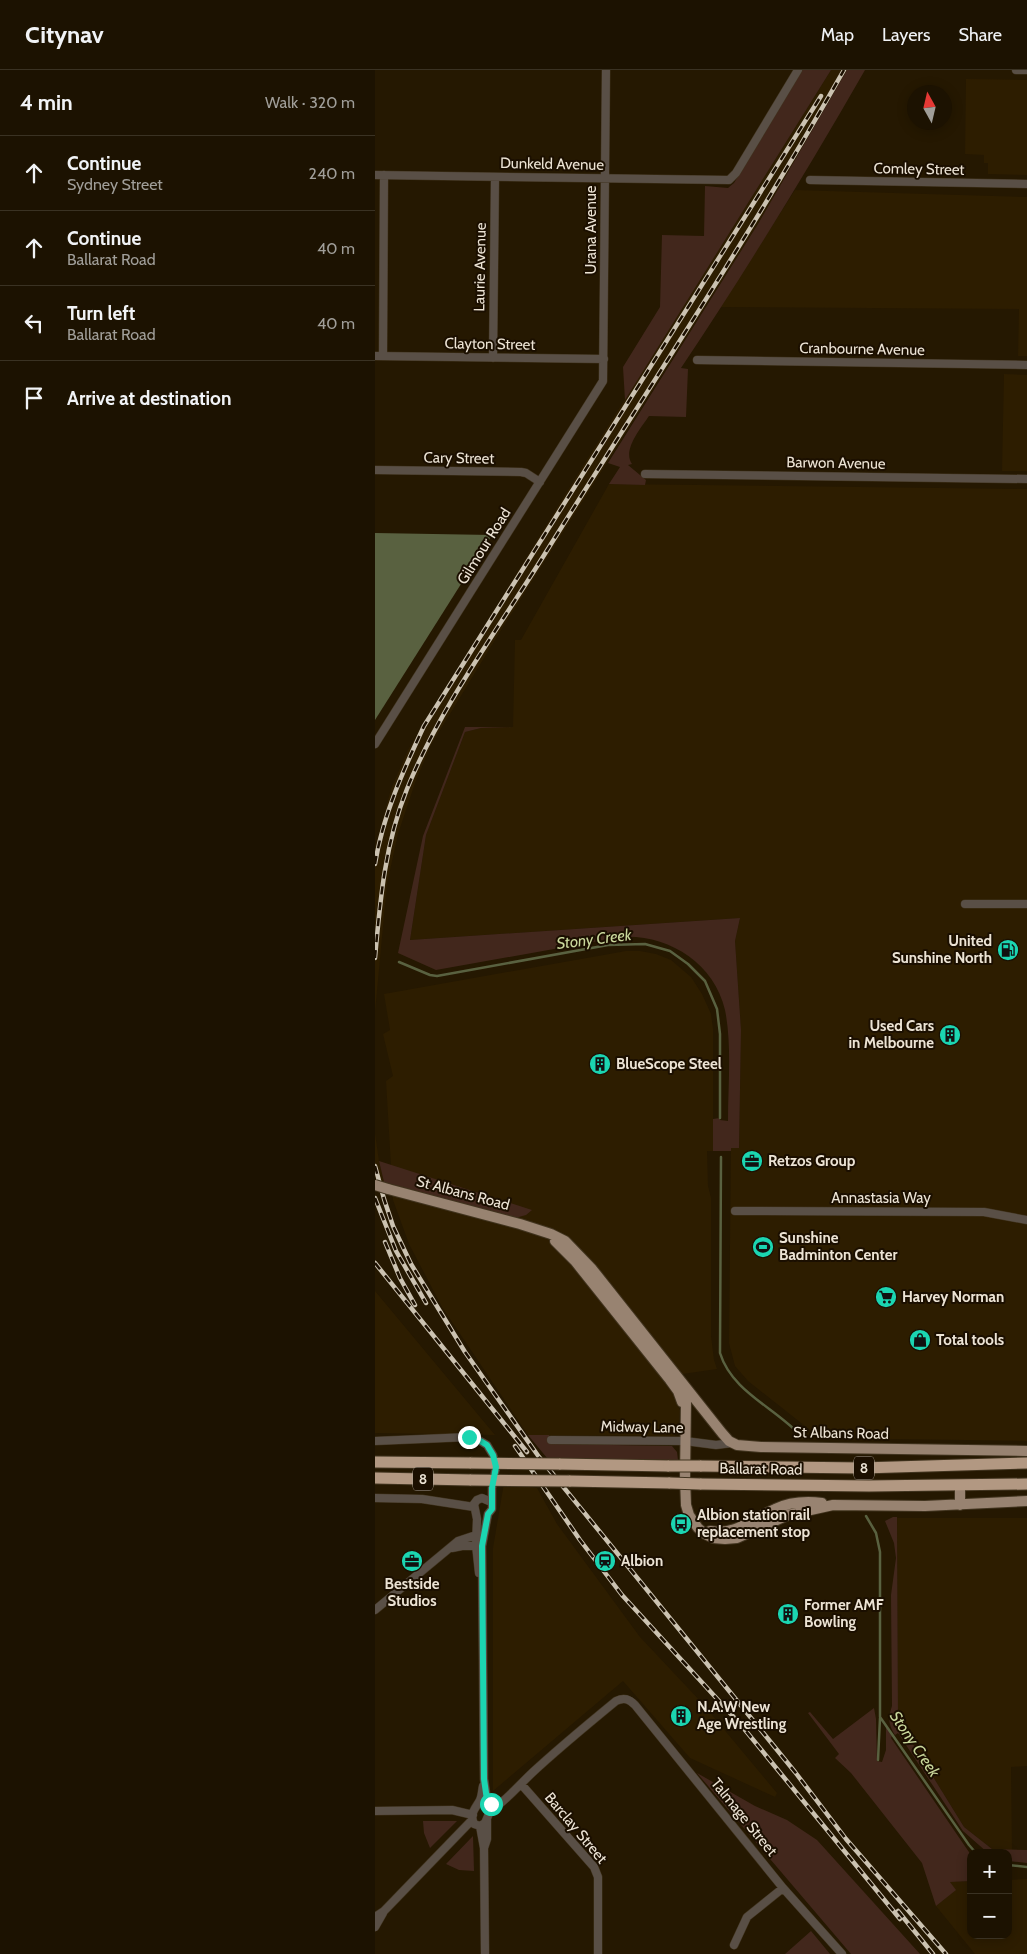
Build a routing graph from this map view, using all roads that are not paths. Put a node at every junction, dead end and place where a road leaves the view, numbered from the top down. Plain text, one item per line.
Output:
1 (606, 70) edge
2 (1016, 70) edge
3 (1027, 70) edge
4 (795, 71) edge
5 (375, 175) edge
6 (384, 175) junction
7 (495, 177) junction
8 (605, 179) junction
9 (810, 180) dead end
10 (1027, 184) edge
11 (379, 356) edge
12 (493, 358) junction
13 (604, 359) junction
14 (697, 360) dead end
15 (1027, 365) edge
16 (375, 470) edge
17 (645, 474) dead end
18 (1027, 479) edge
19 (541, 482) junction
20 (375, 744) edge
21 (965, 904) dead end
22 (1027, 904) edge
23 (375, 1185) edge
24 (735, 1211) dead end
25 (1027, 1220) edge
26 (643, 1339) junction
27 (683, 1385) junction
28 (686, 1415) junction
29 (551, 1440) dead end
30 (375, 1441) edge
31 (685, 1441) junction
32 (732, 1443) junction
33 (1027, 1451) edge
34 (375, 1462) edge
35 (1027, 1463) edge
36 (375, 1478) edge
37 (1027, 1484) edge
38 (960, 1485) junction
39 (375, 1498) edge
40 (1027, 1501) edge
41 (491, 1502) junction
42 (960, 1504) junction
43 (1027, 1508) edge
44 (475, 1510) junction
45 (488, 1514) junction
46 (476, 1535) junction
47 (479, 1546) junction
48 (451, 1549) junction
49 (376, 1608) edge
50 (521, 1784) junction
51 (505, 1798) junction
52 (483, 1802) junction
53 (452, 1810) junction
54 (375, 1811) edge
55 (490, 1811) junction
56 (487, 1820) junction
57 (475, 1822) junction
58 (484, 1848) junction
59 (783, 1888) junction
60 (384, 1911) junction
61 (375, 1917) edge
62 (375, 1927) edge
63 (735, 1945) dead end
64 (485, 1954) edge
65 (598, 1954) edge
66 (842, 1954) edge

1 - 8 street, Urana Avenue
2 - 3 street
4 - 8 street, Dunkeld Avenue
5 - 6 street, Dunkeld Avenue
6 - 7 street, Dunkeld Avenue
6 - 11 street
7 - 8 street, Dunkeld Avenue
7 - 12 street, Laurie Avenue
8 - 13 street, Urana Avenue
9 - 10 street, Comley Street
11 - 12 street, Clayton Street
12 - 13 street, Clayton Street
13 - 19 street, Gilmour Road
14 - 15 street, Cranbourne Avenue
16 - 19 street, Cary Street
17 - 18 street, Barwon Avenue
19 - 20 street, Gilmour Road
21 - 22 street
23 - 26 main road, St Albans Road, bridge
24 - 25 street, Annastasia Way
26 - 27 main road, St Albans Road
26 - 28 main road, St Albans Road
27 - 28 main road, St Albans Road
27 - 32 main road, St Albans Road
28 - 31 main road, St Albans Road
29 - 31 street, Midway Lane
30 - 41 street
31 - 32 street, Midway Lane
31 - 42 main road, St Albans Road
32 - 33 main road, St Albans Road
34 - 35 highway, Ballarat Road / 8, bridge
36 - 38 highway, Ballarat Road / 8, bridge
37 - 38 highway, Ballarat Road / 8
38 - 42 main road
39 - 44 street
40 - 42 main road, St Albans Road
41 - 44 street
41 - 45 street
42 - 43 main road, St Albans Road
44 - 45 street
44 - 46 street
45 - 47 street
46 - 47 street
46 - 48 street
47 - 48 street
47 - 52 street
48 - 49 street
50 - 51 street
50 - 59 street, Talmage Street
50 - 65 street, Barclay Street
51 - 52 street
51 - 55 street
52 - 53 street
52 - 55 street
52 - 57 street
53 - 54 street
53 - 57 street
55 - 56 street
56 - 57 street
56 - 58 street
57 - 58 street
57 - 60 street
58 - 64 street
59 - 63 street
59 - 66 street, Talmage Street
60 - 61 street
60 - 62 street

